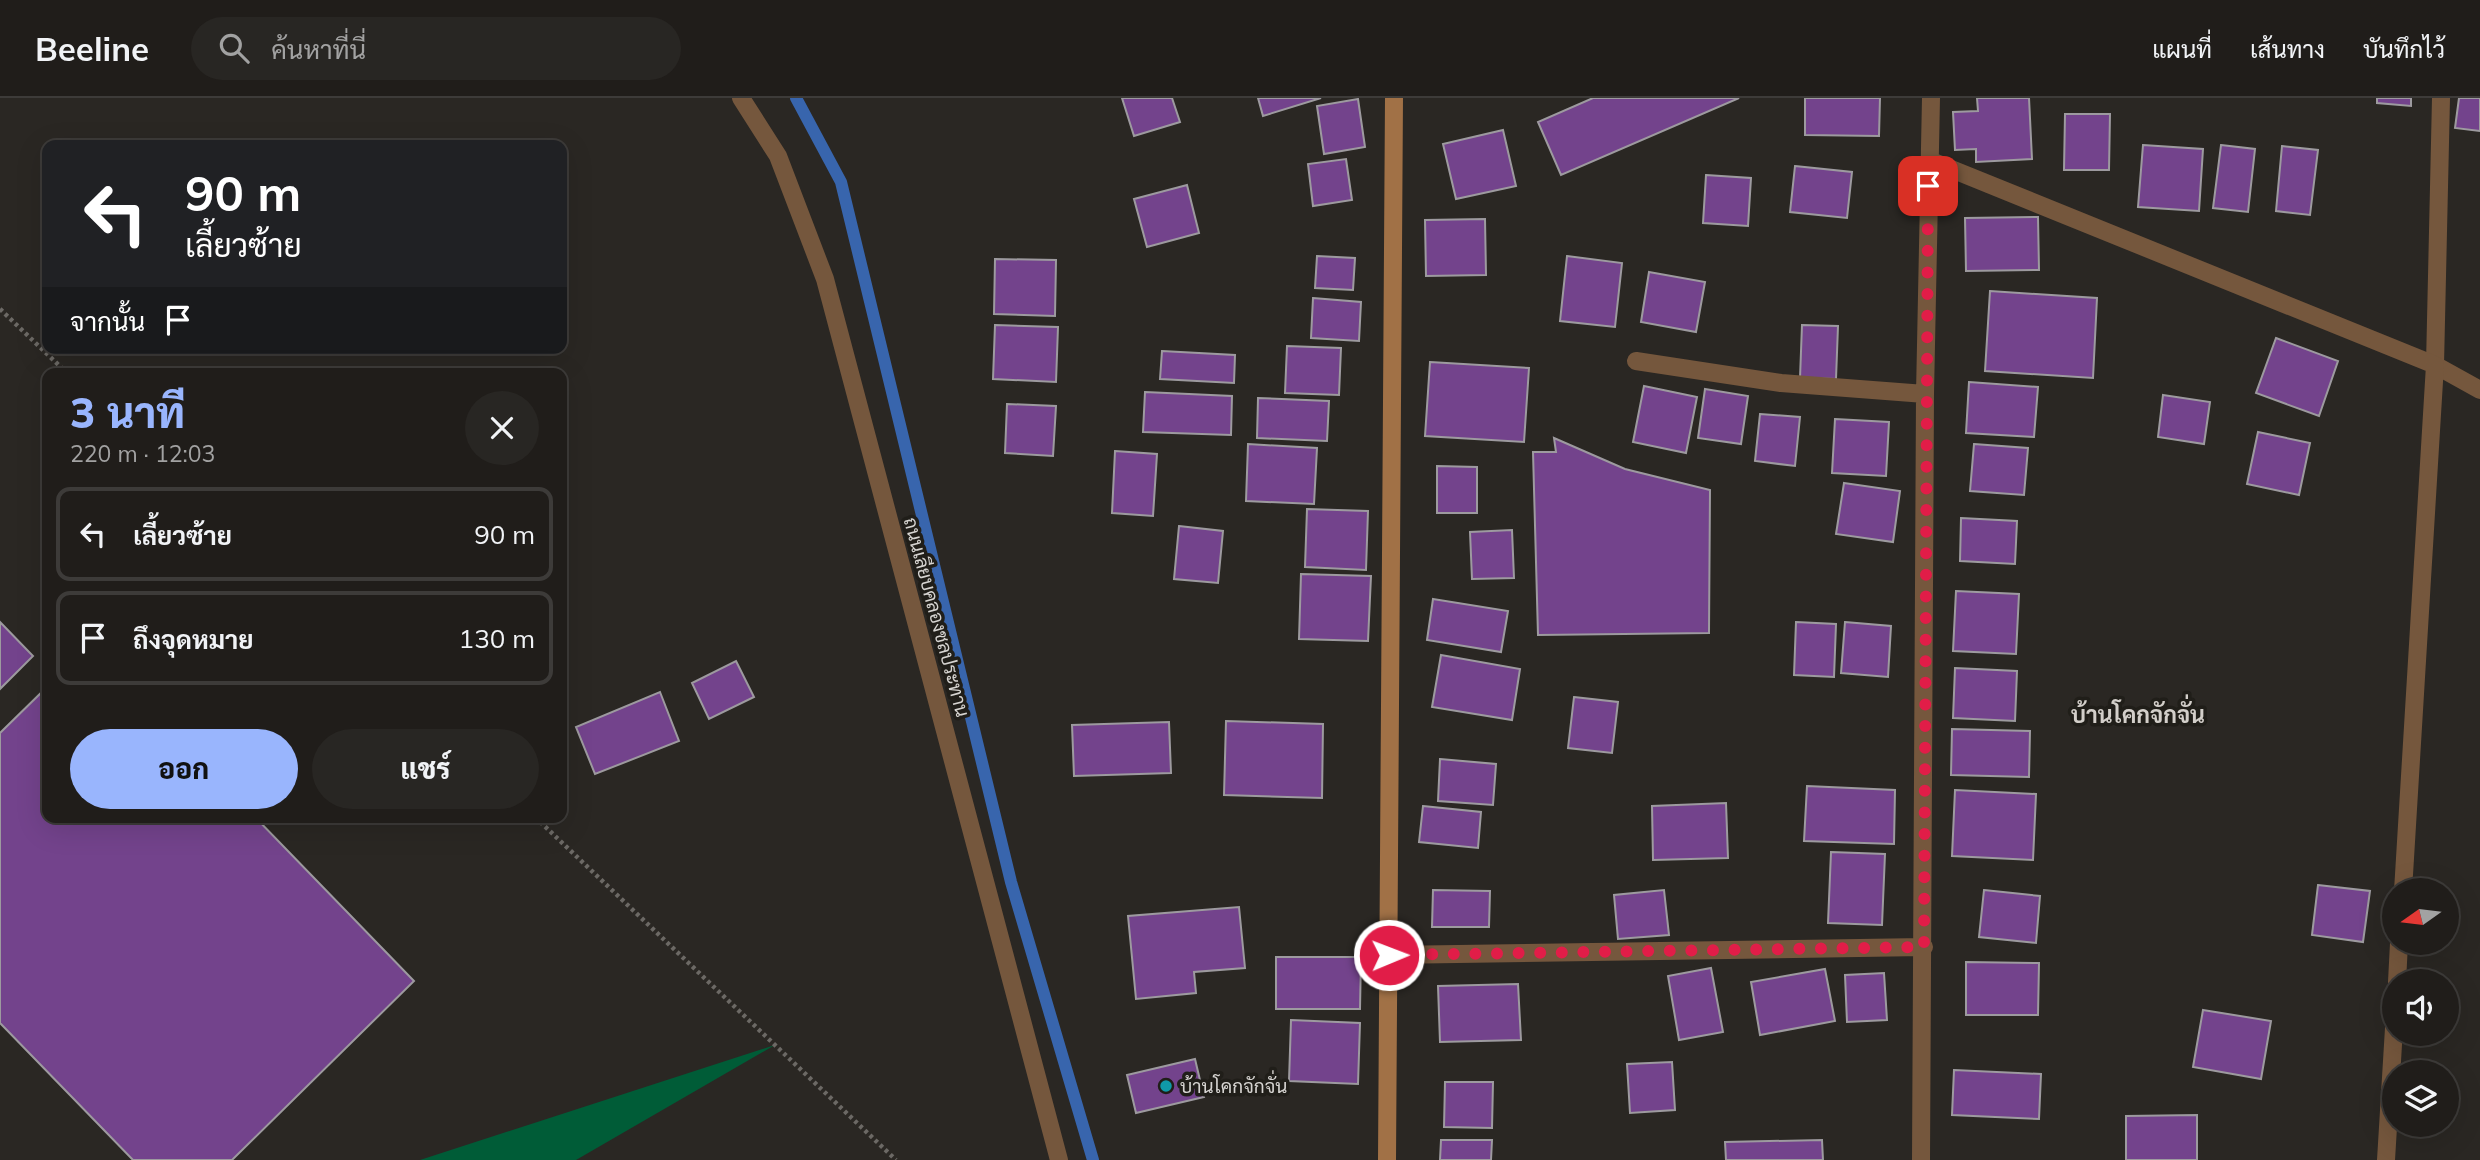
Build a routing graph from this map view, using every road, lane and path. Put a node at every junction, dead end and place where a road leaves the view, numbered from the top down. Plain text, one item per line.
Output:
1 (741, 98) edge
2 (1394, 98) edge
3 (1931, 98) edge
4 (2441, 98) edge
5 (1929, 160) junction
6 (0, 309) edge
7 (42, 349) edge
8 (47, 354) edge
9 (1636, 362) dead end
10 (2435, 365) junction
11 (62, 368) edge
12 (2480, 390) edge
13 (1925, 394) junction
14 (541, 823) edge
15 (2404, 878) edge
16 (1924, 947) junction
17 (1389, 955) junction
18 (2393, 1046) edge
19 (895, 1160) edge
20 (1059, 1160) edge
21 (1387, 1160) edge
22 (1921, 1160) edge
23 (2386, 1160) edge

1 - 20 street, ถนนเลียบคลองชลประทาน
2 - 17 street
3 - 5 street
4 - 10 street
5 - 10 street
5 - 13 street
6 - 7 path
8 - 11 path
9 - 13 street
10 - 12 street
10 - 15 street
13 - 16 street
14 - 19 path
16 - 17 street
16 - 22 street
17 - 21 street
18 - 23 street

